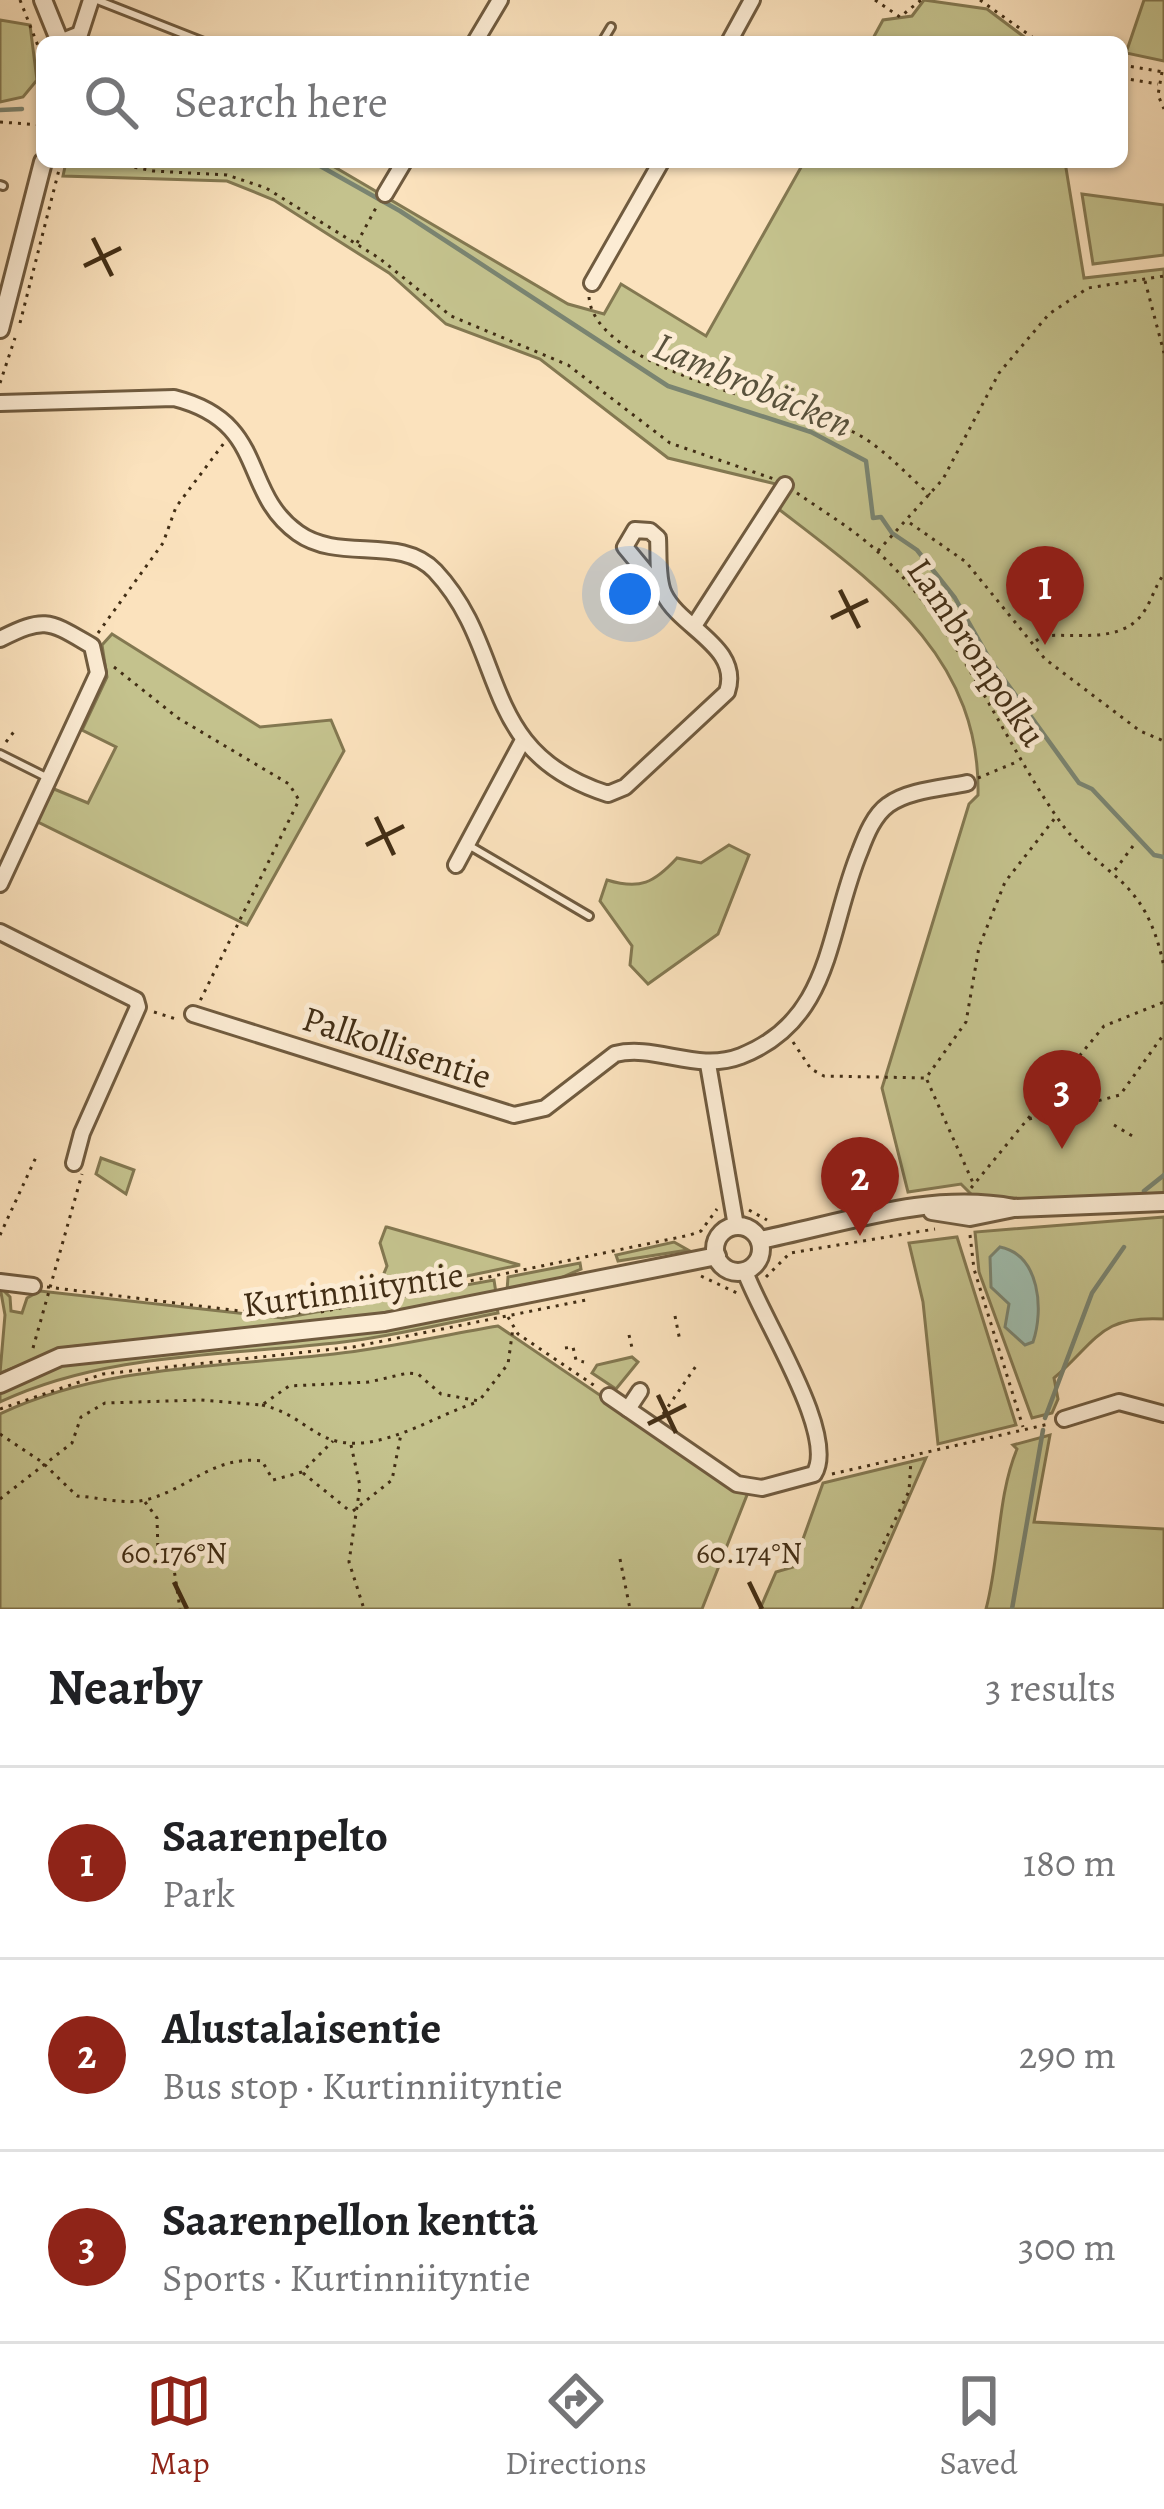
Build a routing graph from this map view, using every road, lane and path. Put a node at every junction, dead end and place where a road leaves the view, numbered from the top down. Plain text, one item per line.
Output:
1 (20, 0) edge
2 (43, 0) edge
3 (94, 0) edge
4 (500, 0) edge
5 (752, 0) edge
6 (875, 0) edge
7 (921, 0) edge
8 (980, 0) edge
9 (611, 27) dead end
10 (58, 36) edge
11 (75, 36) edge
12 (187, 36) edge
13 (479, 36) edge
14 (606, 36) edge
15 (732, 36) edge
16 (1031, 36) edge
17 (36, 41) edge
18 (1128, 65) edge
19 (1163, 72) edge
20 (1128, 80) edge
21 (1160, 84) junction
22 (1164, 109) edge
23 (0, 122) edge
24 (36, 125) edge
25 (42, 168) edge
26 (60, 168) edge
27 (138, 168) edge
28 (400, 168) edge
29 (658, 168) edge
30 (385, 194) dead end
31 (375, 209) dead end
32 (356, 244) junction
33 (1164, 276) edge
34 (1144, 280) junction
35 (592, 284) joint
36 (0, 328) edge
37 (1164, 353) edge
38 (0, 383) edge
39 (0, 403) edge
40 (235, 429) junction
41 (785, 484) junction
42 (930, 495) junction
43 (909, 522) junction
44 (878, 551) junction
45 (1164, 574) edge
46 (663, 593) dead end
47 (694, 626) junction
48 (0, 639) edge
49 (1034, 643) junction
50 (94, 651) junction
51 (16, 729) dead end
52 (1164, 741) edge
53 (522, 742) junction
54 (0, 753) edge
55 (1021, 760) junction
56 (50, 778) junction
57 (968, 783) joint
58 (1056, 817) junction
59 (467, 845) junction
60 (1132, 846) dead end
61 (456, 865) dead end
62 (1115, 872) junction
63 (0, 884) edge
64 (589, 916) dead end
65 (0, 932) edge
66 (1164, 967) edge
67 (1164, 1002) edge
68 (194, 1014) joint
69 (785, 1030) junction
70 (1164, 1034) edge
71 (708, 1064) junction
72 (926, 1078) junction
73 (1028, 1119) junction
74 (1114, 1125) dead end
75 (1134, 1137) dead end
76 (38, 1155) dead end
77 (74, 1163) joint
78 (974, 1185) junction
79 (969, 1191) dead end
80 (1164, 1202) edge
81 (746, 1208) dead end
82 (773, 1223) dead end
83 (736, 1226) junction
84 (953, 1229) dead end
85 (970, 1229) dead end
86 (690, 1234) dead end
87 (0, 1235) edge
88 (760, 1240) junction
89 (717, 1256) junction
90 (745, 1271) junction
91 (700, 1276) dead end
92 (0, 1282) edge
93 (762, 1283) dead end
94 (41, 1287) junction
95 (739, 1294) dead end
96 (588, 1299) dead end
97 (675, 1316) dead end
98 (508, 1318) junction
99 (513, 1328) junction
100 (629, 1335) dead end
101 (680, 1341) dead end
102 (565, 1348) dead end
103 (633, 1352) dead end
104 (584, 1362) dead end
105 (36, 1365) junction
106 (696, 1366) dead end
107 (0, 1384) edge
108 (640, 1391) dead end
109 (609, 1396) joint
110 (479, 1401) junction
111 (262, 1405) junction
112 (628, 1408) junction
113 (657, 1408) dead end
114 (0, 1409) edge
115 (664, 1413) junction
116 (1164, 1414) edge
117 (1064, 1419) joint
118 (654, 1427) junction
119 (1024, 1431) junction
120 (0, 1434) edge
121 (401, 1434) junction
122 (333, 1441) junction
123 (350, 1443) junction
124 (910, 1459) junction
125 (42, 1462) junction
126 (819, 1467) junction
127 (302, 1472) junction
128 (0, 1499) edge
129 (144, 1501) junction
130 (352, 1513) junction
131 (620, 1559) dead end
132 (180, 1609) edge
133 (364, 1609) edge
134 (630, 1609) edge
135 (853, 1609) edge

1 - 17 path
2 - 10 street
3 - 11 street
3 - 12 lane
4 - 13 street
5 - 15 street
6 - 7 path
8 - 16 path
9 - 14 lane
18 - 19 path
19 - 21 path
20 - 21 path
21 - 22 path
23 - 24 path
25 - 36 street
26 - 38 path
27 - 32 path, Lambronpolku
28 - 30 street
29 - 35 street
31 - 32 path
32 - 41 path, Lambronpolku
33 - 34 path
34 - 37 path
34 - 42 path
35 - 42 path
39 - 40 street
40 - 50 path
40 - 53 street
41 - 44 path, Lambronpolku
41 - 47 street
42 - 43 path
43 - 44 path
43 - 49 path
44 - 55 path, Lambronpolku
45 - 49 path
46 - 47 street
47 - 53 street
48 - 50 street
49 - 52 path
50 - 56 street
50 - 68 path
51 - 54 path
53 - 59 street
54 - 56 lane
55 - 57 path
55 - 58 path, Lambronpolku
56 - 63 street
57 - 69 street
58 - 62 path, Lambronpolku
58 - 72 path
59 - 61 street
59 - 64 lane
60 - 62 path
62 - 66 path, Lambronpolku
65 - 77 street
67 - 73 path
68 - 71 street, Palkollisentie
69 - 71 street
69 - 72 path
70 - 73 path
71 - 83 street
72 - 78 path
73 - 78 path
74 - 75 path
76 - 87 path
77 - 94 path
78 - 79 path
80 - 88 street
81 - 82 path
83 - 88 street
83 - 89 street
84 - 93 path
85 - 119 path
86 - 94 path
88 - 90 street
89 - 90 street
89 - 105 street, Kurtinniityntie
90 - 126 street
91 - 95 path
92 - 94 street
94 - 105 path
96 - 98 path
97 - 101 path
98 - 99 path
98 - 114 path
99 - 109 path
99 - 110 path
100 - 103 path
102 - 104 path
105 - 107 street, Kurtinniityntie
106 - 115 path
108 - 112 street
109 - 112 street
110 - 111 path
110 - 121 path
111 - 122 path
111 - 125 path
112 - 118 street
113 - 115 path
115 - 118 path
116 - 117 street
117 - 119 path
118 - 126 street
119 - 124 path
120 - 125 path
121 - 123 path
121 - 130 path
122 - 123 path
122 - 127 path
123 - 130 path
124 - 126 path
124 - 135 path
125 - 128 path
125 - 129 path
127 - 129 path
127 - 130 path
129 - 132 path
130 - 133 path
131 - 134 path

